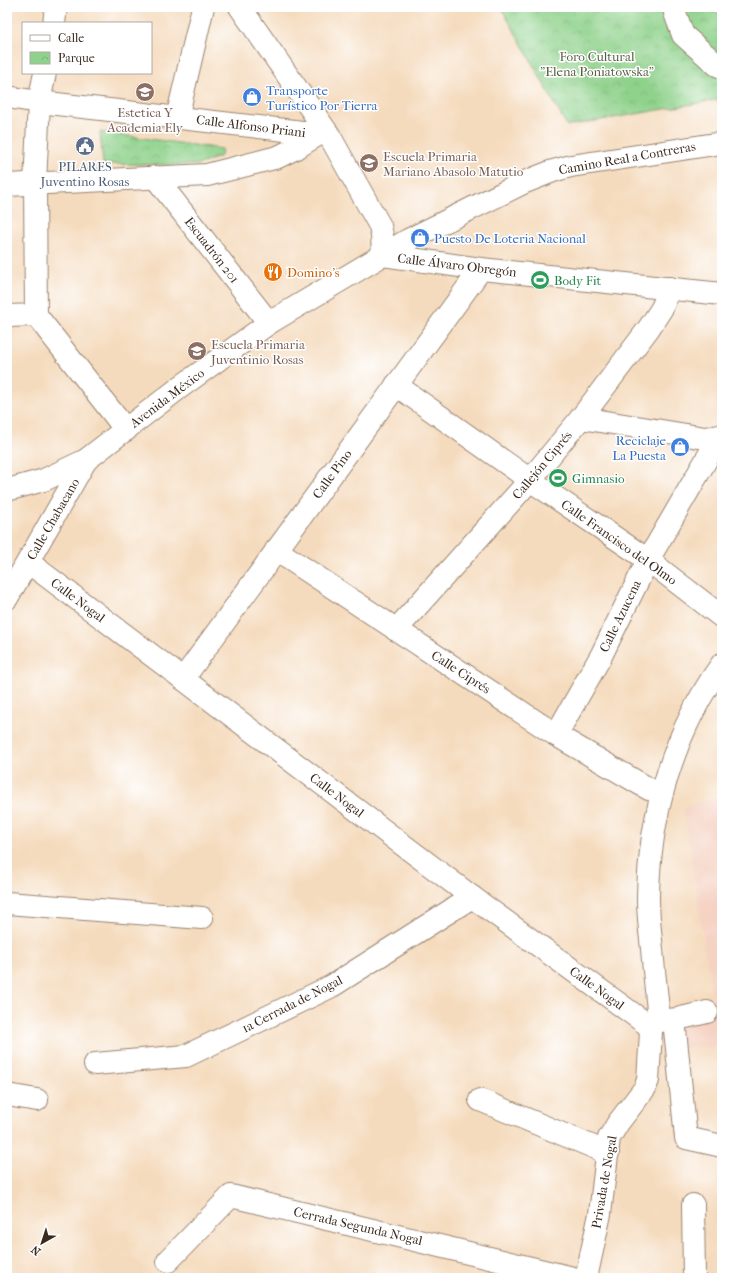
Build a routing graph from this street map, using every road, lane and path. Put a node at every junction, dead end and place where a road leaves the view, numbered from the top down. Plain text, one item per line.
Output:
1 (56, 7) edge
2 (203, 7) edge
3 (240, 7) edge
4 (671, 9) edge
5 (54, 22) edge
6 (722, 67) edge
7 (45, 74) edge
8 (7, 98) edge
9 (39, 102) junction
10 (178, 118) junction
11 (324, 135) junction
12 (722, 142) edge
13 (155, 178) junction
14 (35, 184) junction
15 (7, 185) edge
16 (380, 226) junction
17 (408, 240) junction
18 (383, 255) junction
19 (481, 269) junction
20 (670, 288) junction
21 (722, 294) edge
22 (36, 315) junction
23 (7, 316) edge
24 (269, 323) junction
25 (396, 385) junction
26 (581, 418) junction
27 (126, 430) junction
28 (721, 436) edge
29 (86, 460) junction
30 (530, 480) junction
31 (7, 490) edge
32 (276, 550) junction
33 (648, 560) junction
34 (28, 562) junction
35 (7, 598) edge
36 (722, 617) edge
37 (396, 630) junction
38 (722, 664) edge
39 (183, 679) junction
40 (556, 735) junction
41 (649, 789) dead end
42 (472, 897) junction
43 (7, 903) edge
44 (202, 918) dead end
45 (707, 1012) dead end
46 (660, 1022) junction
47 (95, 1064) dead end
48 (7, 1095) edge
49 (37, 1100) dead end
50 (480, 1100) dead end
51 (722, 1146) edge
52 (608, 1152) junction
53 (692, 1205) dead end
54 (168, 1261) dead end
55 (573, 1278) edge
56 (586, 1278) edge
57 (694, 1278) edge

1 - 5 street
2 - 10 street
3 - 11 street
4 - 6 street
7 - 9 street
8 - 9 street, Calle Alfonso Priani
9 - 10 street, Calle Alfonso Priani
9 - 14 street
10 - 11 street, Calle Alfonso Priani
11 - 13 street
11 - 16 street
12 - 17 street, Camino Real a Contreras
13 - 14 street
13 - 24 street, Escuadrón 201
14 - 15 street
14 - 22 street
16 - 17 street
16 - 18 street
17 - 18 street, Camino Real a Contreras
18 - 19 street, Calle Álvaro Obregón
18 - 24 street, Avenida México
19 - 20 street, Calle Álvaro Obregón
19 - 25 street, Calle Pino
20 - 21 street, Calle Álvaro Obregón
20 - 26 street, Callejón Ciprés
22 - 23 street
22 - 27 street
24 - 27 street, Avenida México
25 - 30 street, Calle Francisco del Olmo
25 - 32 street, Calle Pino
26 - 28 street
26 - 30 street, Callejón Ciprés
27 - 29 street, Avenida México
28 - 33 street, Calle Azucena
29 - 31 street, Avenida México
29 - 34 street, Calle Chabacano
30 - 33 street, Calle Francisco del Olmo
30 - 37 street, Callejón Ciprés
32 - 37 street, Calle Ciprés
32 - 39 street, Calle Pino
33 - 36 street, Calle Francisco del Olmo
33 - 40 street, Calle Azucena
34 - 35 street, Calle Chabacano
34 - 39 street, Calle Nogal
37 - 40 street, Calle Ciprés
38 - 46 street
39 - 42 street, Calle Nogal
40 - 41 street, Calle Ciprés
42 - 46 street, Calle Nogal
42 - 47 street, 1a Cerrada de Nogal
43 - 44 street
45 - 46 street
46 - 51 street
46 - 52 street, Privada de Nogal
48 - 49 street
50 - 52 street
52 - 56 street, Privada de Nogal
53 - 57 street
54 - 55 street, Cerrada Segunda Nogal

